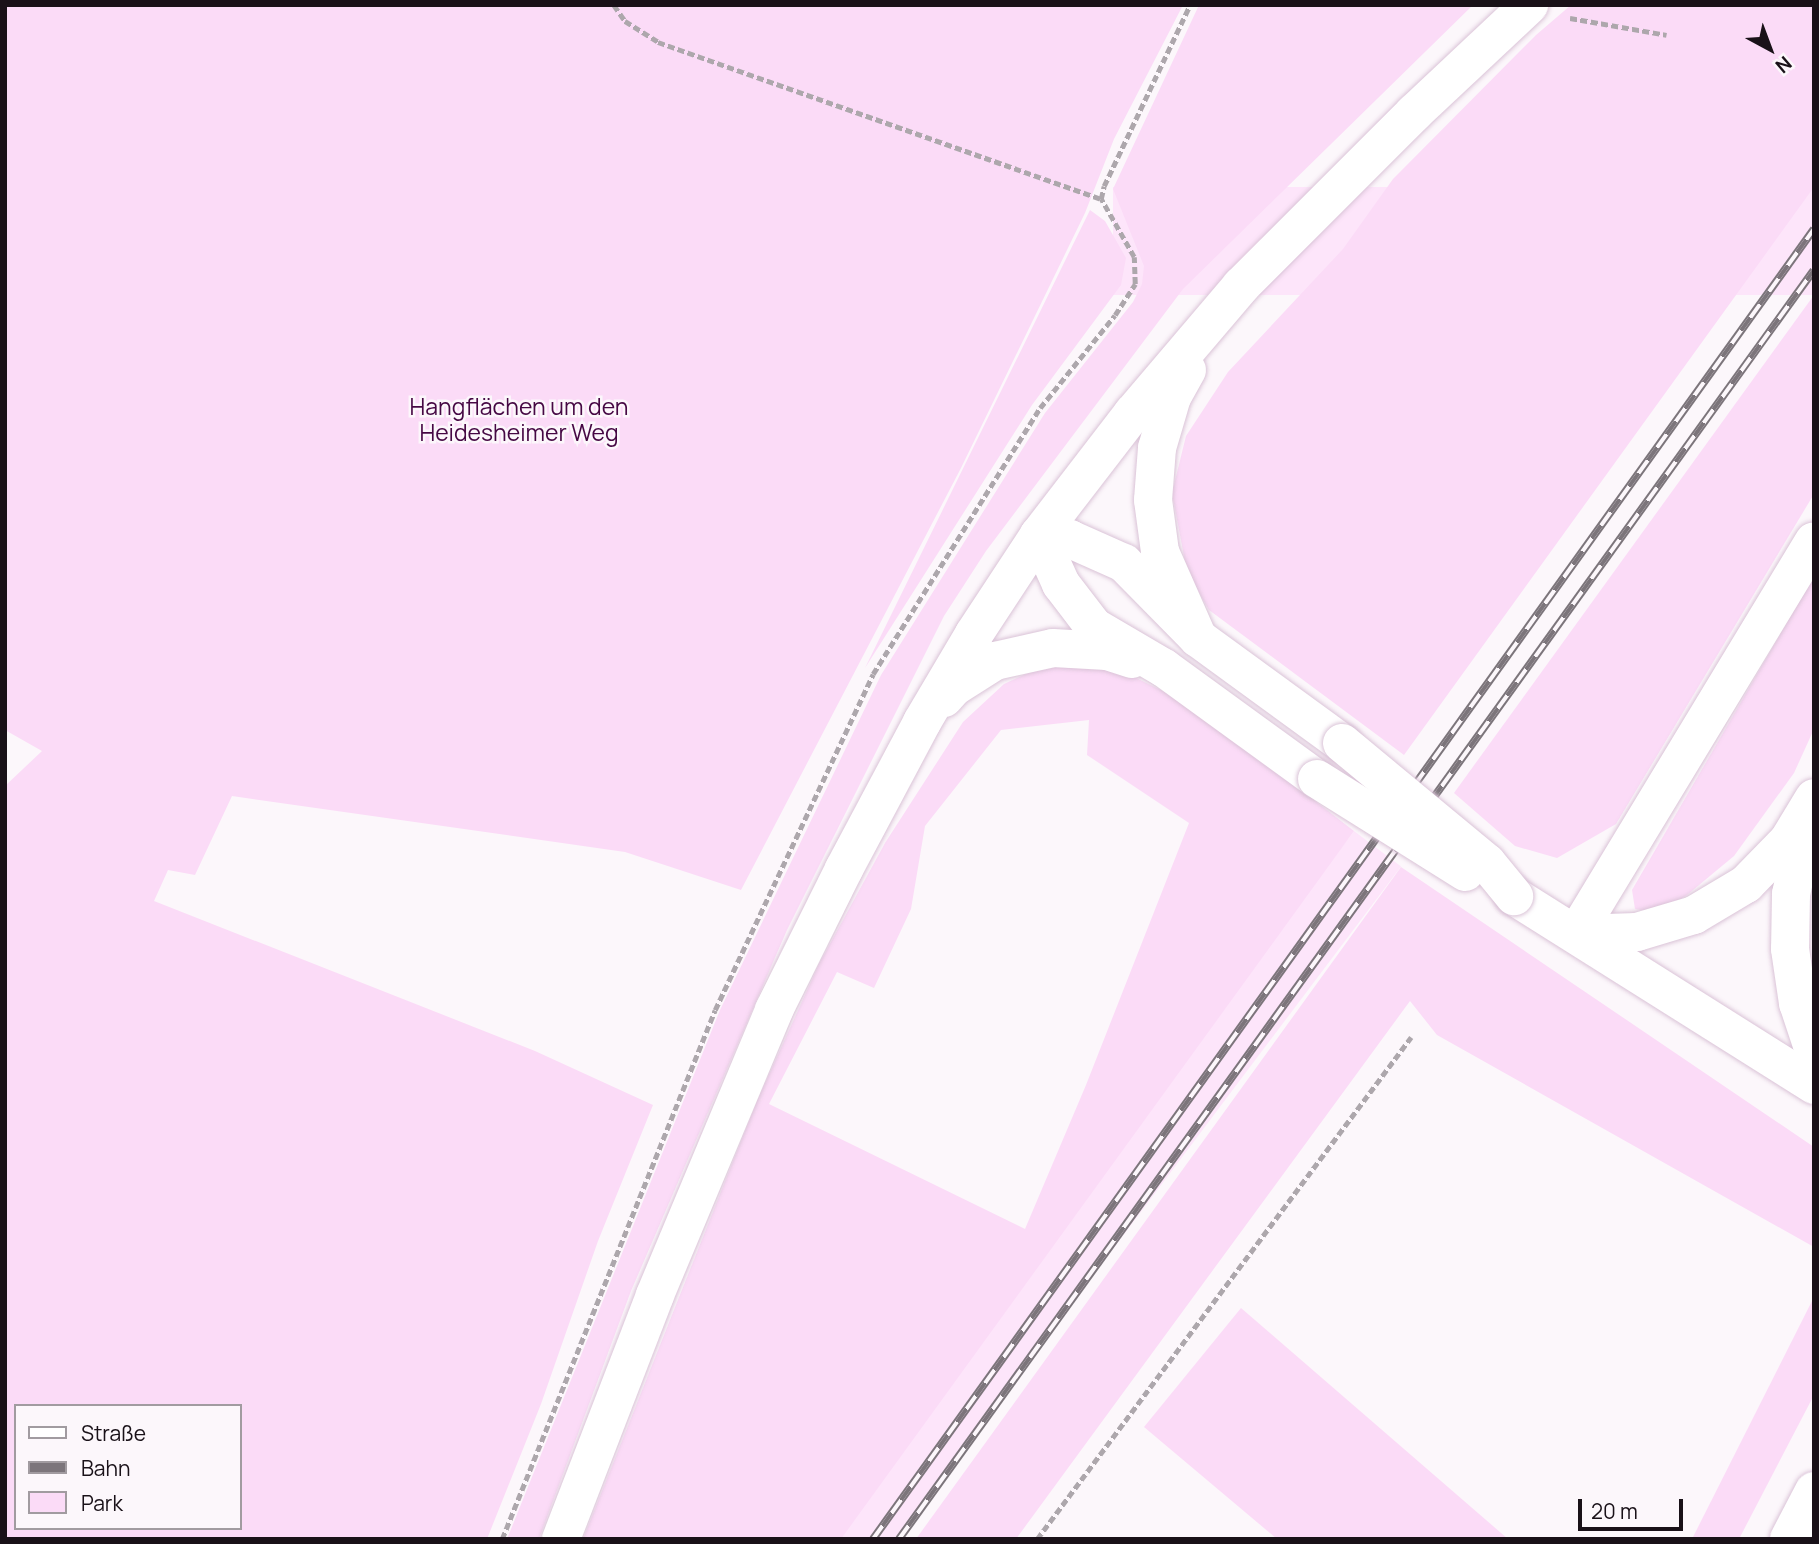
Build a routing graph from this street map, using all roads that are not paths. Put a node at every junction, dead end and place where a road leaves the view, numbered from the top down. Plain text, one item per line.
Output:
1 (1529, 5) edge
2 (1241, 286) junction
3 (1039, 535) junction
4 (1814, 541) edge
5 (1198, 638) junction
6 (1164, 668) junction
7 (922, 722) junction
8 (1814, 798) edge
9 (1814, 804) edge
10 (1514, 896) junction
11 (1576, 934) junction
12 (1814, 1051) edge
13 (1814, 1085) edge
14 (1814, 1491) edge
15 (561, 1539) edge
16 (1788, 1539) edge

1 - 2 main road
2 - 3 main road
2 - 5 main road
3 - 5 main road
3 - 6 main road
3 - 7 main road
4 - 11 main road
5 - 10 main road, bridge
6 - 7 main road
6 - 10 main road, bridge
7 - 15 main road
8 - 11 main road
9 - 12 main road
10 - 11 main road
11 - 13 main road
14 - 16 main road

